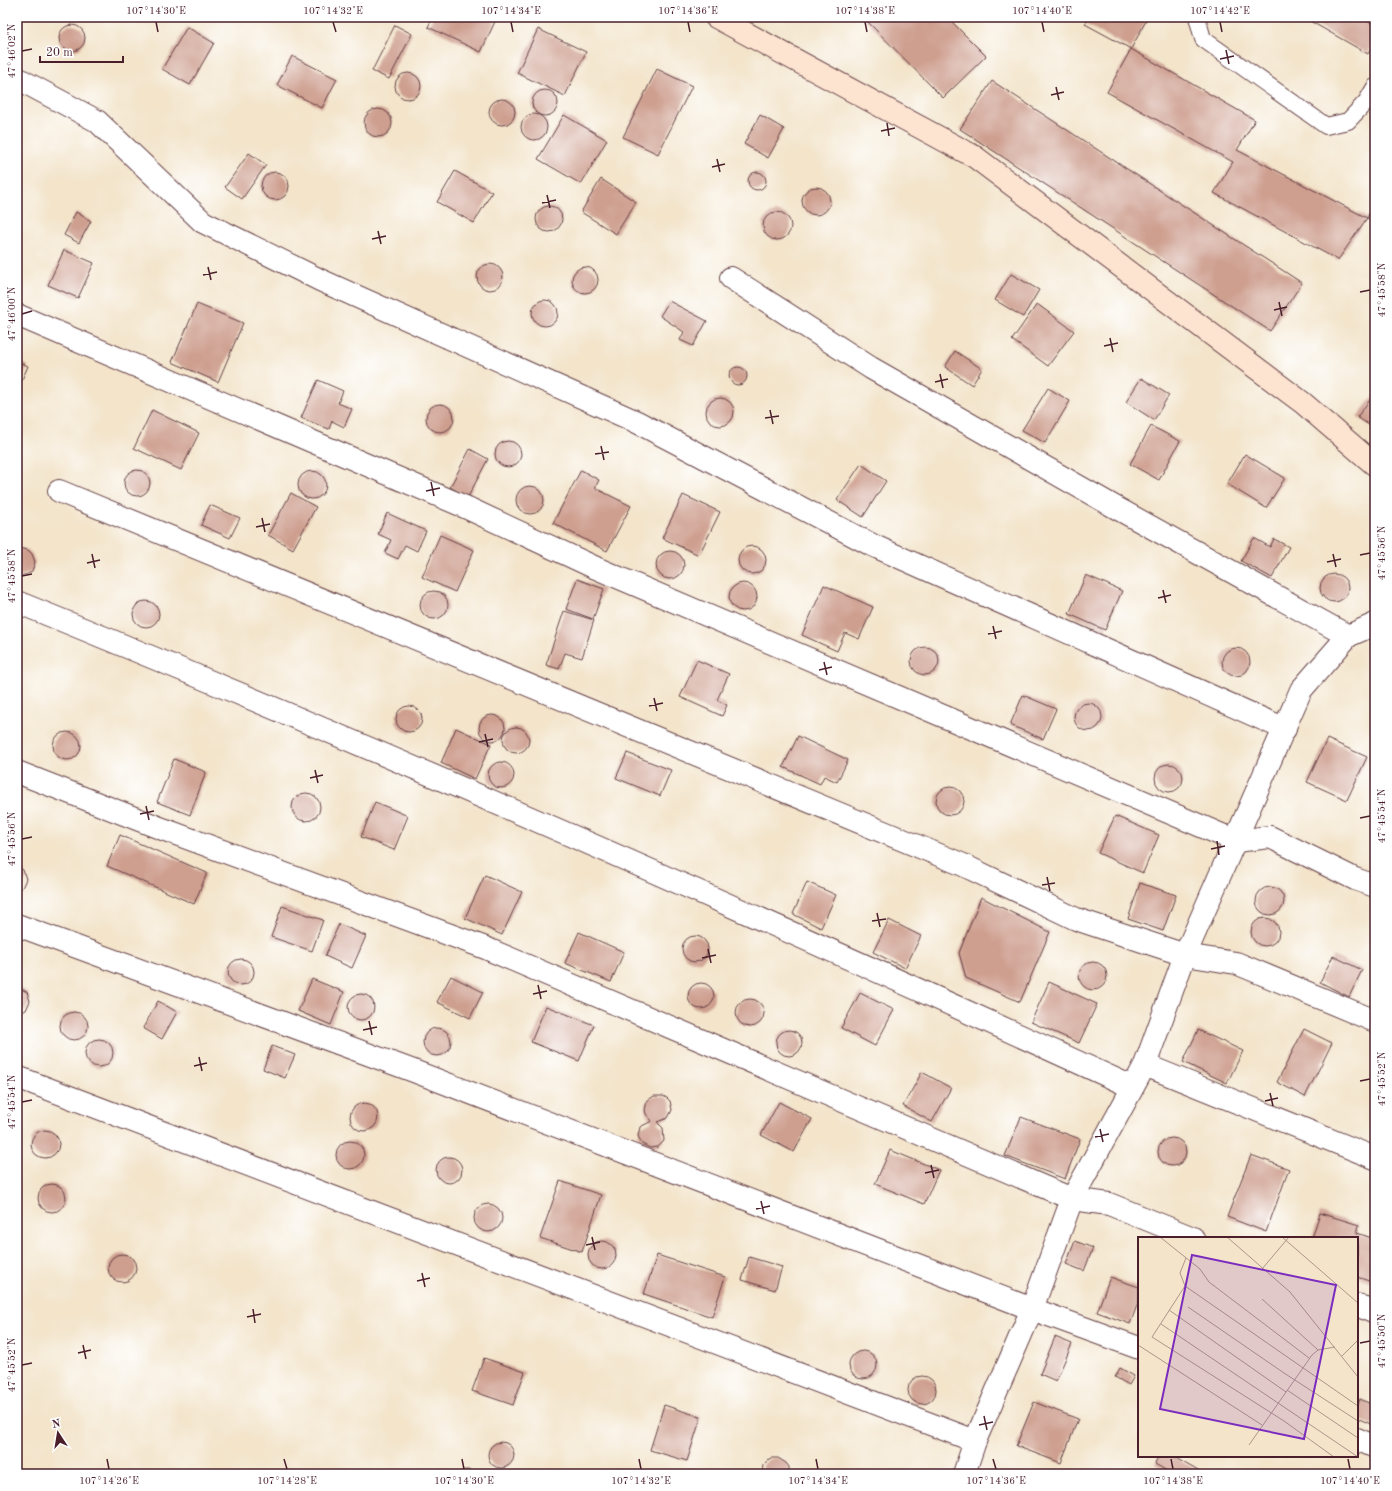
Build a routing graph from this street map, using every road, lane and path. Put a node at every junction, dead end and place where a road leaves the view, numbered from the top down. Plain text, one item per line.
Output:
1 (716, 17) edge
2 (1197, 17) edge
3 (17, 78) edge
4 (1375, 87) edge
5 (732, 278) dead end
6 (17, 315) edge
7 (1375, 466) edge
8 (59, 490) dead end
9 (17, 602) edge
10 (1375, 624) edge
11 (1348, 636) junction
12 (1285, 729) junction
13 (17, 772) edge
14 (1236, 841) junction
15 (1375, 886) edge
16 (17, 925) edge
17 (1185, 955) junction
18 (1375, 1021) edge
19 (1145, 1064) junction
20 (17, 1077) edge
21 (1132, 1087) junction
22 (1375, 1158) edge
23 (1072, 1199) junction
24 (1191, 1237) edge
25 (1358, 1305) edge
26 (1032, 1309) junction
27 (1375, 1313) edge
28 (1138, 1348) edge
29 (1358, 1439) edge
30 (975, 1441) junction
31 (1375, 1447) edge
32 (964, 1474) edge

1 - 7 street
2 - 4 lane
3 - 12 street
5 - 11 street
6 - 14 street
8 - 17 street
9 - 21 street
10 - 11 street
11 - 12 street
12 - 14 street
13 - 23 street
14 - 15 street
14 - 17 street
16 - 26 street
17 - 18 street
17 - 19 street
19 - 21 street
19 - 22 street
20 - 30 street
21 - 23 street
23 - 24 street
23 - 26 street
25 - 27 street
26 - 28 street
26 - 30 street
29 - 31 street
30 - 32 street

